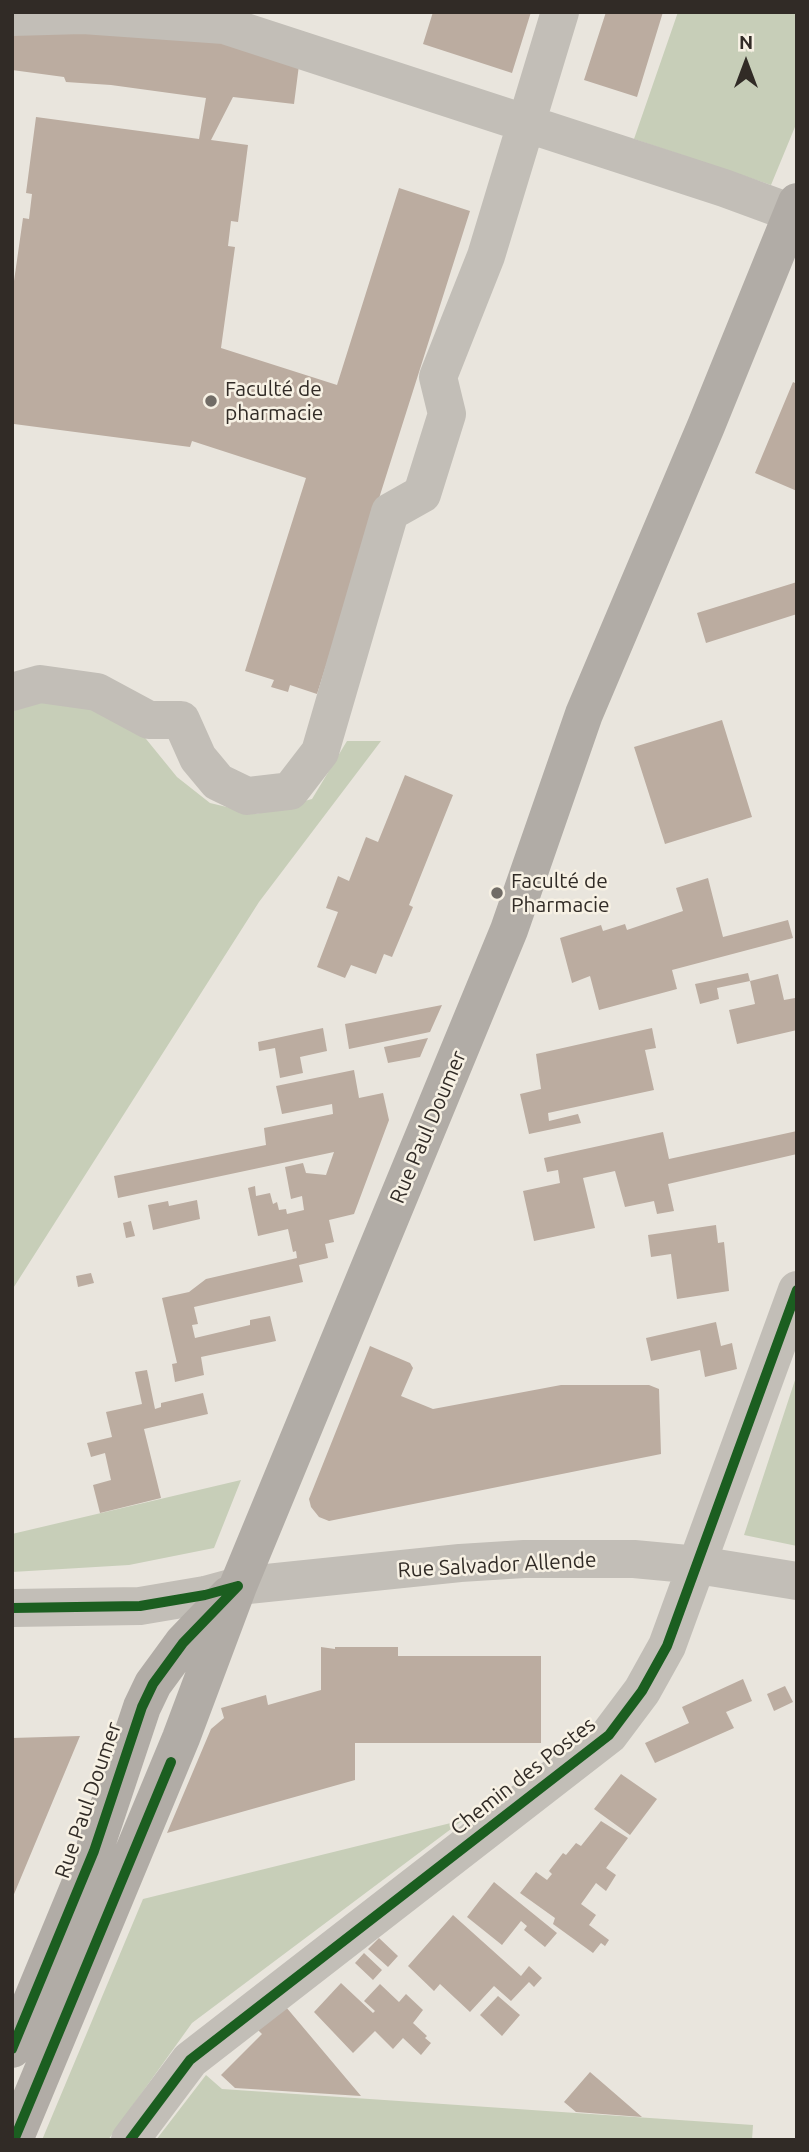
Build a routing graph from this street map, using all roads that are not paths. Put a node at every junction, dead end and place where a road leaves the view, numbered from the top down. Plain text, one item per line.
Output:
1 (560, 12) edge
2 (12, 17) edge
3 (525, 124) junction
4 (794, 208) edge
5 (12, 692) edge
6 (797, 1290) edge
7 (698, 1564) junction
8 (797, 1581) edge
9 (238, 1586) junction
10 (12, 1608) edge
11 (12, 2049) edge
12 (14, 2140) edge
13 (130, 2140) edge

1 - 3 street
2 - 3 street
3 - 4 street
3 - 5 street
4 - 9 main road, Rue Paul Doumer
6 - 7 street, Chemin des Postes
7 - 8 street, Rue Salvador Allende
7 - 9 street, Rue Salvador Allende
7 - 13 street, Chemin des Postes
9 - 10 street, Rue Salvador Allende
9 - 11 main road, Rue Paul Doumer
9 - 12 main road, Rue Paul Doumer

